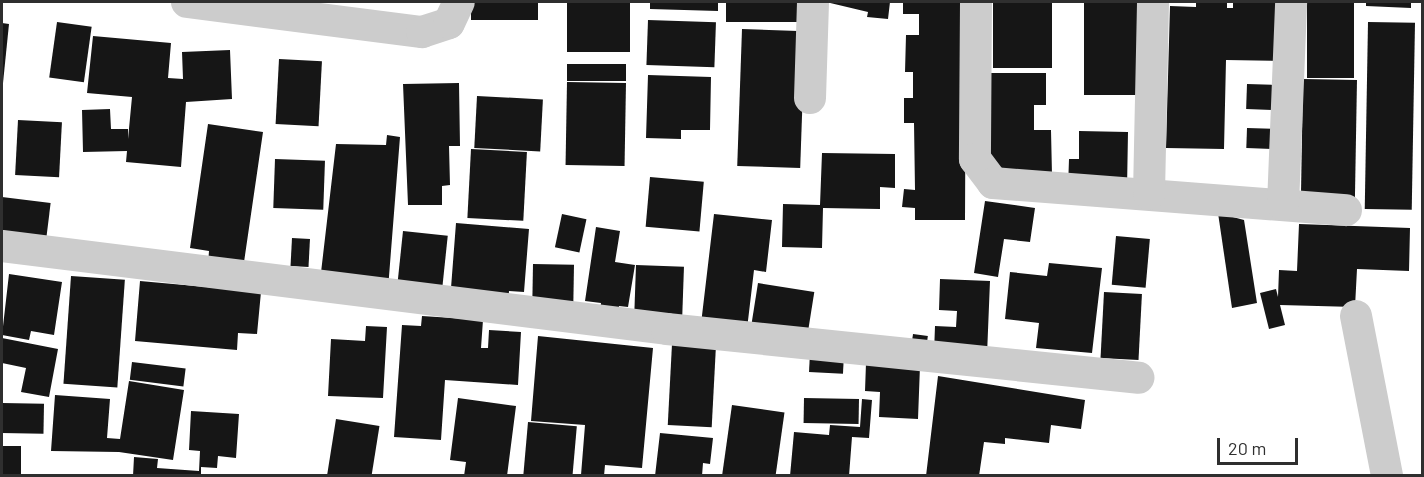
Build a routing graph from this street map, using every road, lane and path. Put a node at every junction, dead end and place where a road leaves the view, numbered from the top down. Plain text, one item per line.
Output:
1 (187, 2) edge
2 (459, 2) edge
3 (813, 2) edge
4 (976, 2) edge
5 (1153, 2) edge
6 (1291, 2) edge
7 (810, 98) dead end
8 (1149, 194) junction
9 (1283, 205) junction
10 (1346, 210) dead end
11 (2, 246) edge
12 (1356, 316) dead end
13 (1138, 378) dead end
14 (1387, 476) edge

1 - 2 street
3 - 7 street
4 - 8 street
5 - 8 street
6 - 9 street
8 - 9 street
9 - 10 street
11 - 13 street
12 - 14 street

